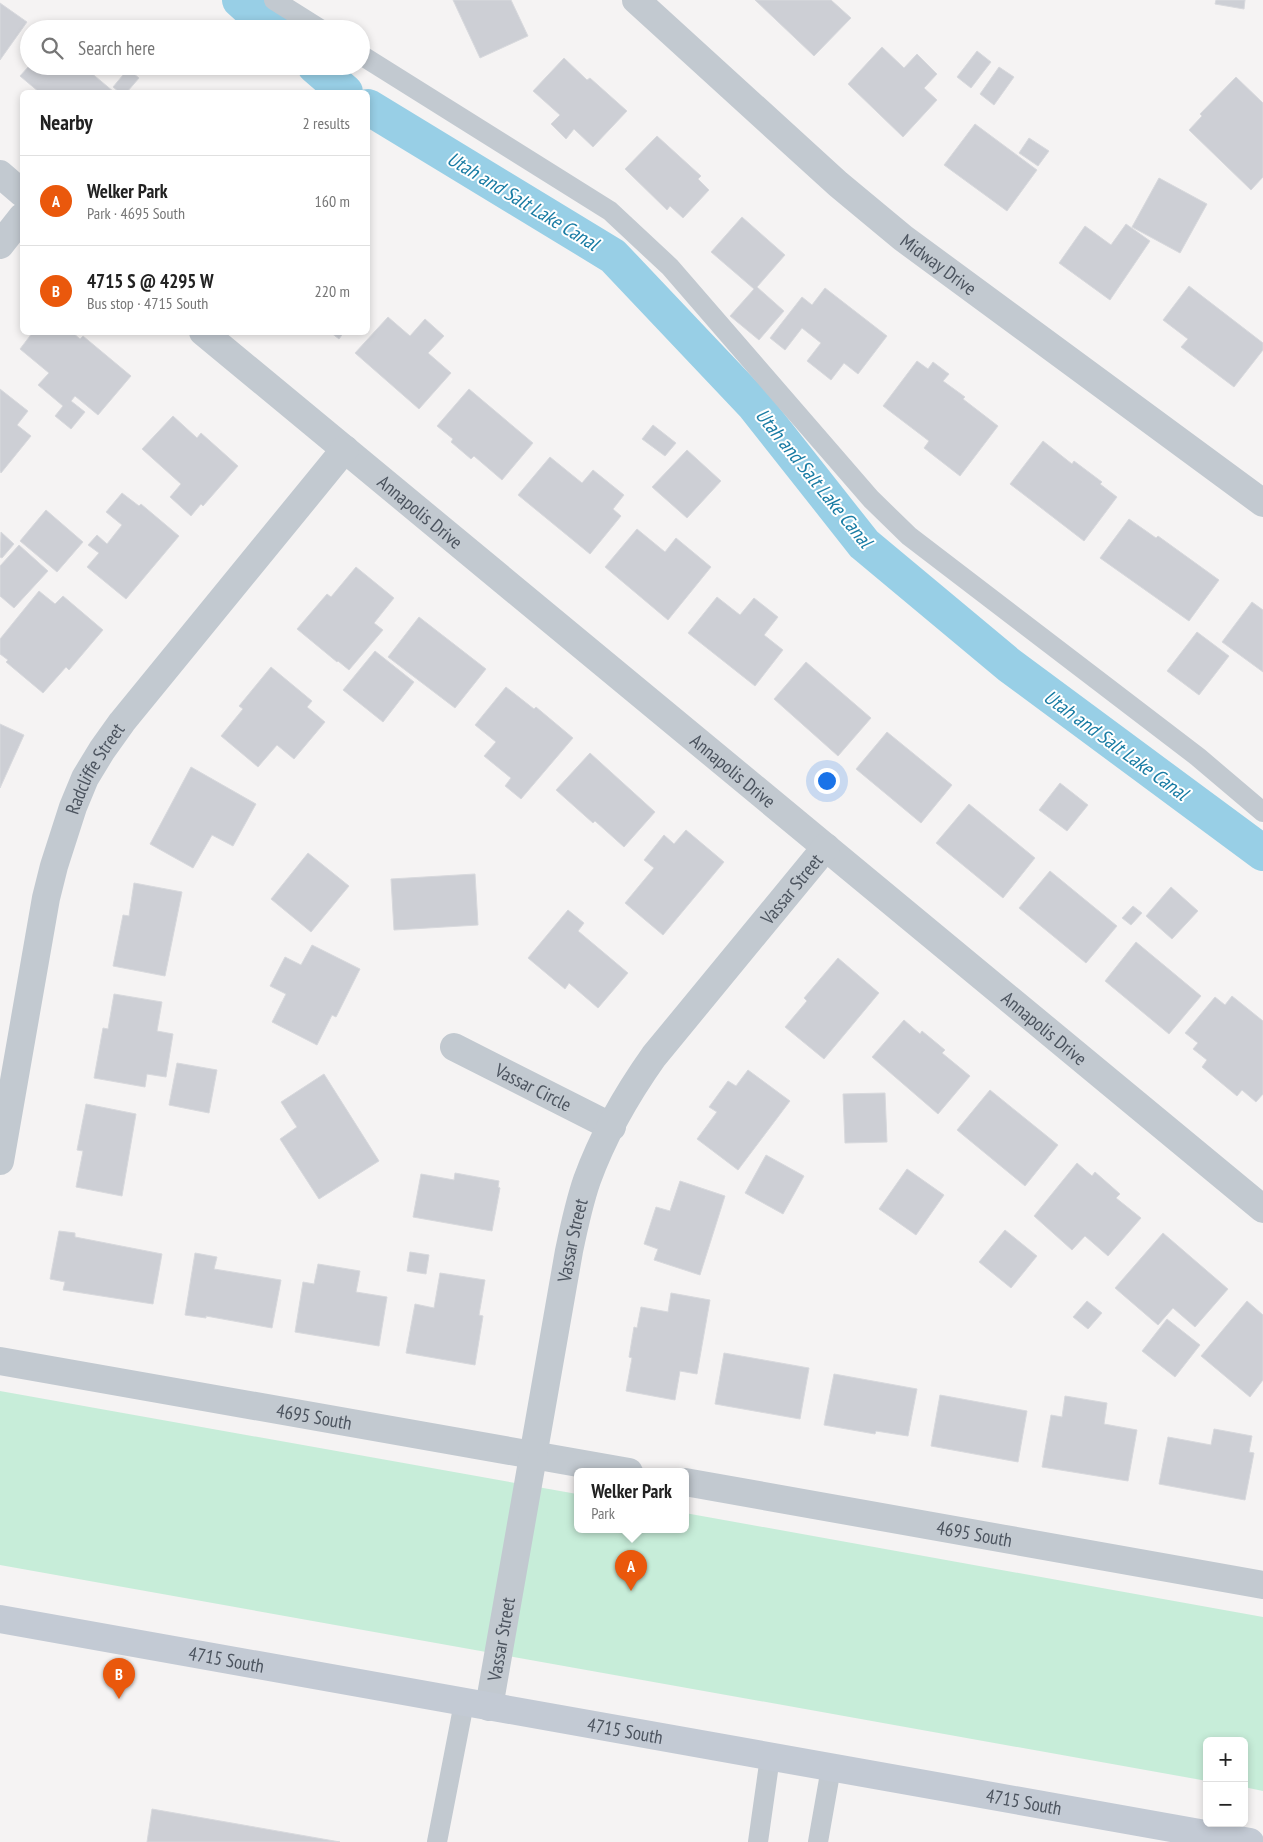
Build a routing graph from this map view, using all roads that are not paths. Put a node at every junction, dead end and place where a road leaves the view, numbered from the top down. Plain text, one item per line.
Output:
1 (274, 0) edge
2 (636, 0) edge
3 (306, 20) edge
4 (370, 61) edge
5 (0, 174) edge
6 (20, 191) edge
7 (20, 219) edge
8 (0, 245) edge
9 (207, 335) edge
10 (345, 449) junction
11 (1263, 503) edge
12 (1263, 812) edge
13 (826, 847) junction
14 (454, 1047) dead end
15 (612, 1127) junction
16 (0, 1161) edge
17 (1263, 1209) edge
18 (0, 1361) edge
19 (533, 1455) junction
20 (606, 1468) edge
21 (689, 1483) edge
22 (1263, 1585) edge
23 (0, 1619) edge
24 (477, 1705) junction
25 (770, 1758) junction
26 (831, 1768) junction
27 (437, 1842) edge
28 (758, 1842) edge
29 (818, 1842) edge
30 (1250, 1842) edge

1 - 3 lane
2 - 11 street, Midway Drive
4 - 12 lane
5 - 6 street
7 - 8 street
9 - 10 street, Annapolis Drive
10 - 13 street, Annapolis Drive
10 - 16 street, Radcliffe Street
13 - 15 street, Vassar Street
13 - 17 street, Annapolis Drive
14 - 15 street, Vassar Circle
15 - 19 street, Vassar Street
18 - 19 street, 4695 South
19 - 20 street, 4695 South
19 - 24 street, Vassar Street
21 - 22 street, 4695 South
23 - 24 main road, 4715 South
24 - 25 main road, 4715 South
24 - 27 lane
25 - 26 main road, 4715 South
25 - 28 lane
26 - 29 lane
26 - 30 main road, 4715 South

